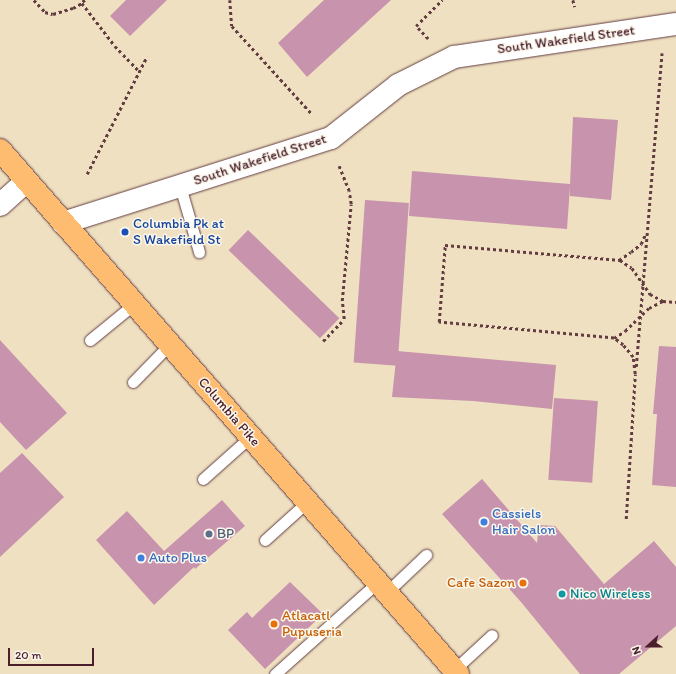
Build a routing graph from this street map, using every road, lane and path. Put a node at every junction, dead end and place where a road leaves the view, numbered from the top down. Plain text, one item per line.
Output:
1 (34, 0) edge
2 (85, 0) edge
3 (230, 0) edge
4 (442, 0) edge
5 (573, 0) edge
6 (82, 3) junction
7 (575, 7) dead end
8 (676, 24) edge
9 (428, 39) dead end
10 (662, 52) dead end
11 (147, 56) dead end
12 (139, 71) junction
13 (312, 114) dead end
14 (0, 150) edge
15 (339, 166) dead end
16 (88, 174) dead end
17 (27, 182) junction
18 (180, 186) junction
19 (0, 205) edge
20 (63, 223) junction
21 (646, 234) junction
22 (199, 252) dead end
23 (618, 260) junction
24 (642, 282) junction
25 (663, 301) junction
26 (676, 302) edge
27 (134, 304) junction
28 (639, 318) junction
29 (614, 338) junction
30 (90, 340) dead end
31 (324, 341) dead end
32 (169, 345) junction
33 (635, 374) junction
34 (133, 382) dead end
35 (250, 437) junction
36 (202, 479) dead end
37 (307, 502) junction
38 (626, 519) dead end
39 (264, 540) dead end
40 (426, 555) dead end
41 (382, 587) junction
42 (492, 635) dead end
43 (457, 672) edge
44 (275, 674) edge

1 - 6 path
2 - 6 path
3 - 13 path
4 - 9 path
5 - 7 path
6 - 12 path
8 - 18 street, South Wakefield Street
10 - 21 path
11 - 12 path
12 - 16 path
14 - 17 main road, Columbia Pike
15 - 31 path
17 - 19 street
17 - 20 main road, Columbia Pike
18 - 20 street, South Wakefield Street
18 - 22 lane
20 - 27 main road, Columbia Pike
21 - 23 path
21 - 24 path
23 - 24 path
23 - 29 path
24 - 25 path
24 - 28 path
25 - 26 path
25 - 28 path
27 - 30 lane
27 - 32 main road, Columbia Pike
28 - 29 path
28 - 33 path
29 - 33 path
32 - 34 lane
32 - 35 main road, Columbia Pike
33 - 38 path
35 - 36 lane
35 - 37 main road, Columbia Pike
37 - 39 lane
37 - 41 main road, Columbia Pike
40 - 41 lane
41 - 43 main road, Columbia Pike
41 - 44 lane
42 - 43 lane

